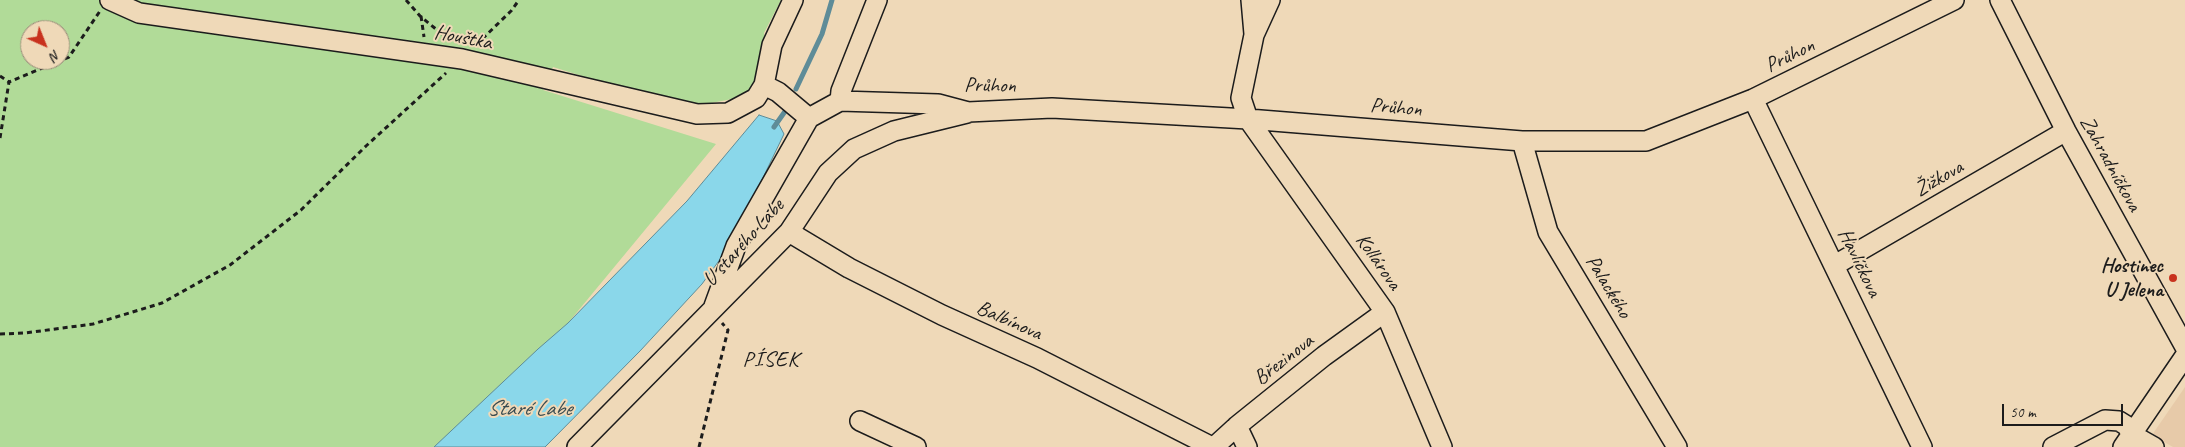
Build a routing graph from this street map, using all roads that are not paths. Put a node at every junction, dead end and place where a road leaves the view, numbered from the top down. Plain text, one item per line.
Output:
1 (793, 0) edge
2 (878, 0) edge
3 (1251, 0) edge
4 (1270, 0) edge
5 (1954, 0) edge
6 (2000, 0) edge
7 (106, 4) edge
8 (1254, 35) junction
9 (764, 85) junction
10 (1754, 99) junction
11 (840, 101) junction
12 (968, 112) junction
13 (810, 118) junction
14 (1248, 119) junction
15 (2066, 132) junction
16 (1522, 140) junction
17 (789, 232) junction
18 (1835, 265) junction
19 (1386, 312) junction
20 (712, 313) junction
21 (2185, 347) edge
22 (2185, 356) edge
23 (860, 421) dead end
24 (1237, 426) junction
25 (2127, 440) edge
26 (577, 447) edge
27 (916, 447) edge
28 (1213, 447) edge
29 (1247, 447) edge
30 (1442, 447) edge
31 (1677, 447) edge
32 (1922, 447) edge
33 (2053, 447) edge
34 (2154, 447) edge

1 - 9 street
2 - 11 street
3 - 8 street
4 - 8 street
5 - 10 street, Průhon
6 - 15 street, Zahradníčkova
7 - 9 street, Houštka
8 - 14 street
9 - 13 street
10 - 16 street, Průhon
10 - 18 street, Havlíčkova
11 - 12 street, Průhon
11 - 13 street
12 - 14 street, Průhon
12 - 17 street, U starého Labe
13 - 20 street
14 - 16 street, Průhon
14 - 19 street, Kollárova
15 - 18 street, Žižkova
15 - 21 street, Zahradníčkova
16 - 31 street, Palackého
17 - 20 street, U starého Labe
17 - 28 street, Balbínova
18 - 32 street, Havlíčkova
19 - 24 street, Březinova
19 - 30 street, Kollárova
20 - 26 street, U starého Labe
22 - 25 street
23 - 27 street
24 - 28 street, Březinova
24 - 29 street
25 - 33 street
25 - 34 street

